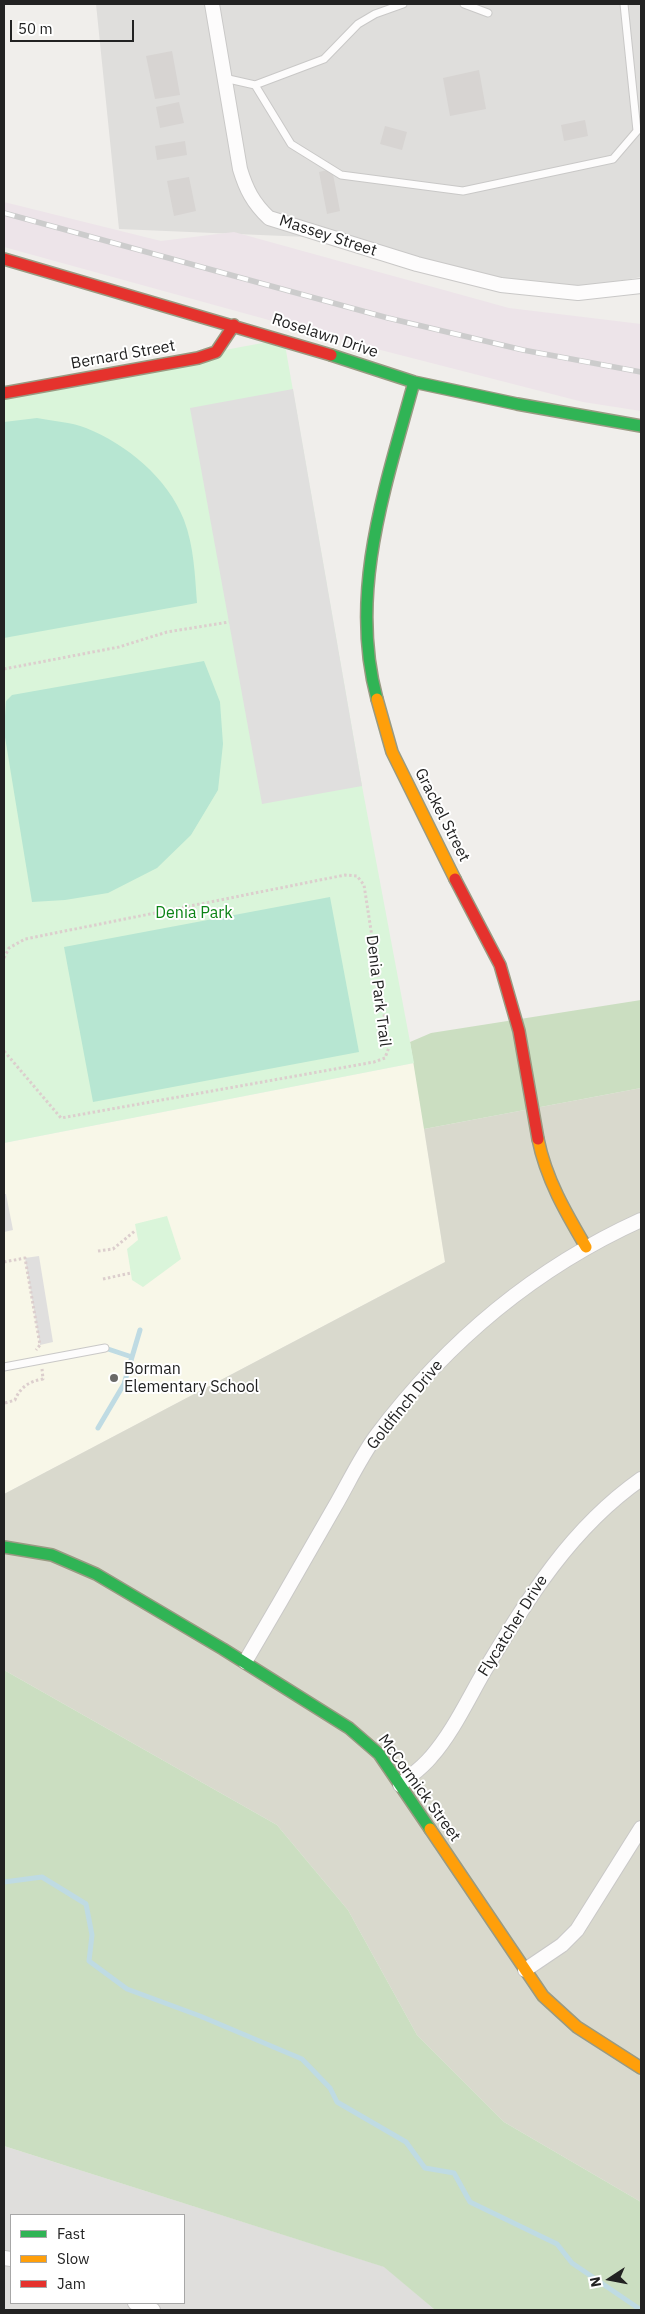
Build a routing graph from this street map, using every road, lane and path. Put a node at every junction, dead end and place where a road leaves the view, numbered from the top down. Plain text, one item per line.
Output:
1 (212, 4) edge
2 (403, 4) edge
3 (464, 4) edge
4 (624, 4) edge
5 (488, 13) dead end
6 (224, 78) junction
7 (255, 85) junction
8 (4, 259) edge
9 (641, 286) edge
10 (234, 325) junction
11 (414, 382) junction
12 (4, 393) edge
13 (641, 426) edge
14 (229, 622) dead end
15 (4, 669) edge
16 (4, 958) edge
17 (4, 1051) edge
18 (641, 1220) edge
19 (136, 1230) dead end
20 (586, 1247) junction
21 (98, 1251) dead end
22 (4, 1262) edge
23 (131, 1273) dead end
24 (103, 1279) dead end
25 (105, 1348) dead end
26 (27, 1352) dead end
27 (42, 1360) junction
28 (4, 1367) edge
29 (6, 1403) dead end
30 (641, 1479) edge
31 (4, 1548) edge
32 (245, 1662) junction
33 (400, 1785) junction
34 (641, 1828) edge
35 (525, 1970) junction
36 (641, 2068) edge
37 (138, 2304) edge
38 (153, 2310) edge

1 - 6 street, Massey Street
2 - 7 lane
3 - 5 lane
4 - 7 lane
6 - 7 lane
6 - 9 street, Massey Street
8 - 10 street, Roselawn Drive
10 - 11 street, Roselawn Drive
10 - 12 street, Bernard Street
11 - 13 street, Roselawn Drive
11 - 20 street, Grackel Street
14 - 15 path
16 - 17 path, Denia Park Trail
18 - 20 street, Goldfinch Drive
19 - 21 path
20 - 32 street, Goldfinch Drive
22 - 26 path
23 - 24 path
25 - 27 lane
27 - 28 lane
27 - 29 path
30 - 33 street, Flycatcher Drive
31 - 32 street, McCormick Street
32 - 33 street, McCormick Street
33 - 35 street, McCormick Street
34 - 35 street
35 - 36 street, McCormick Street
37 - 38 street

